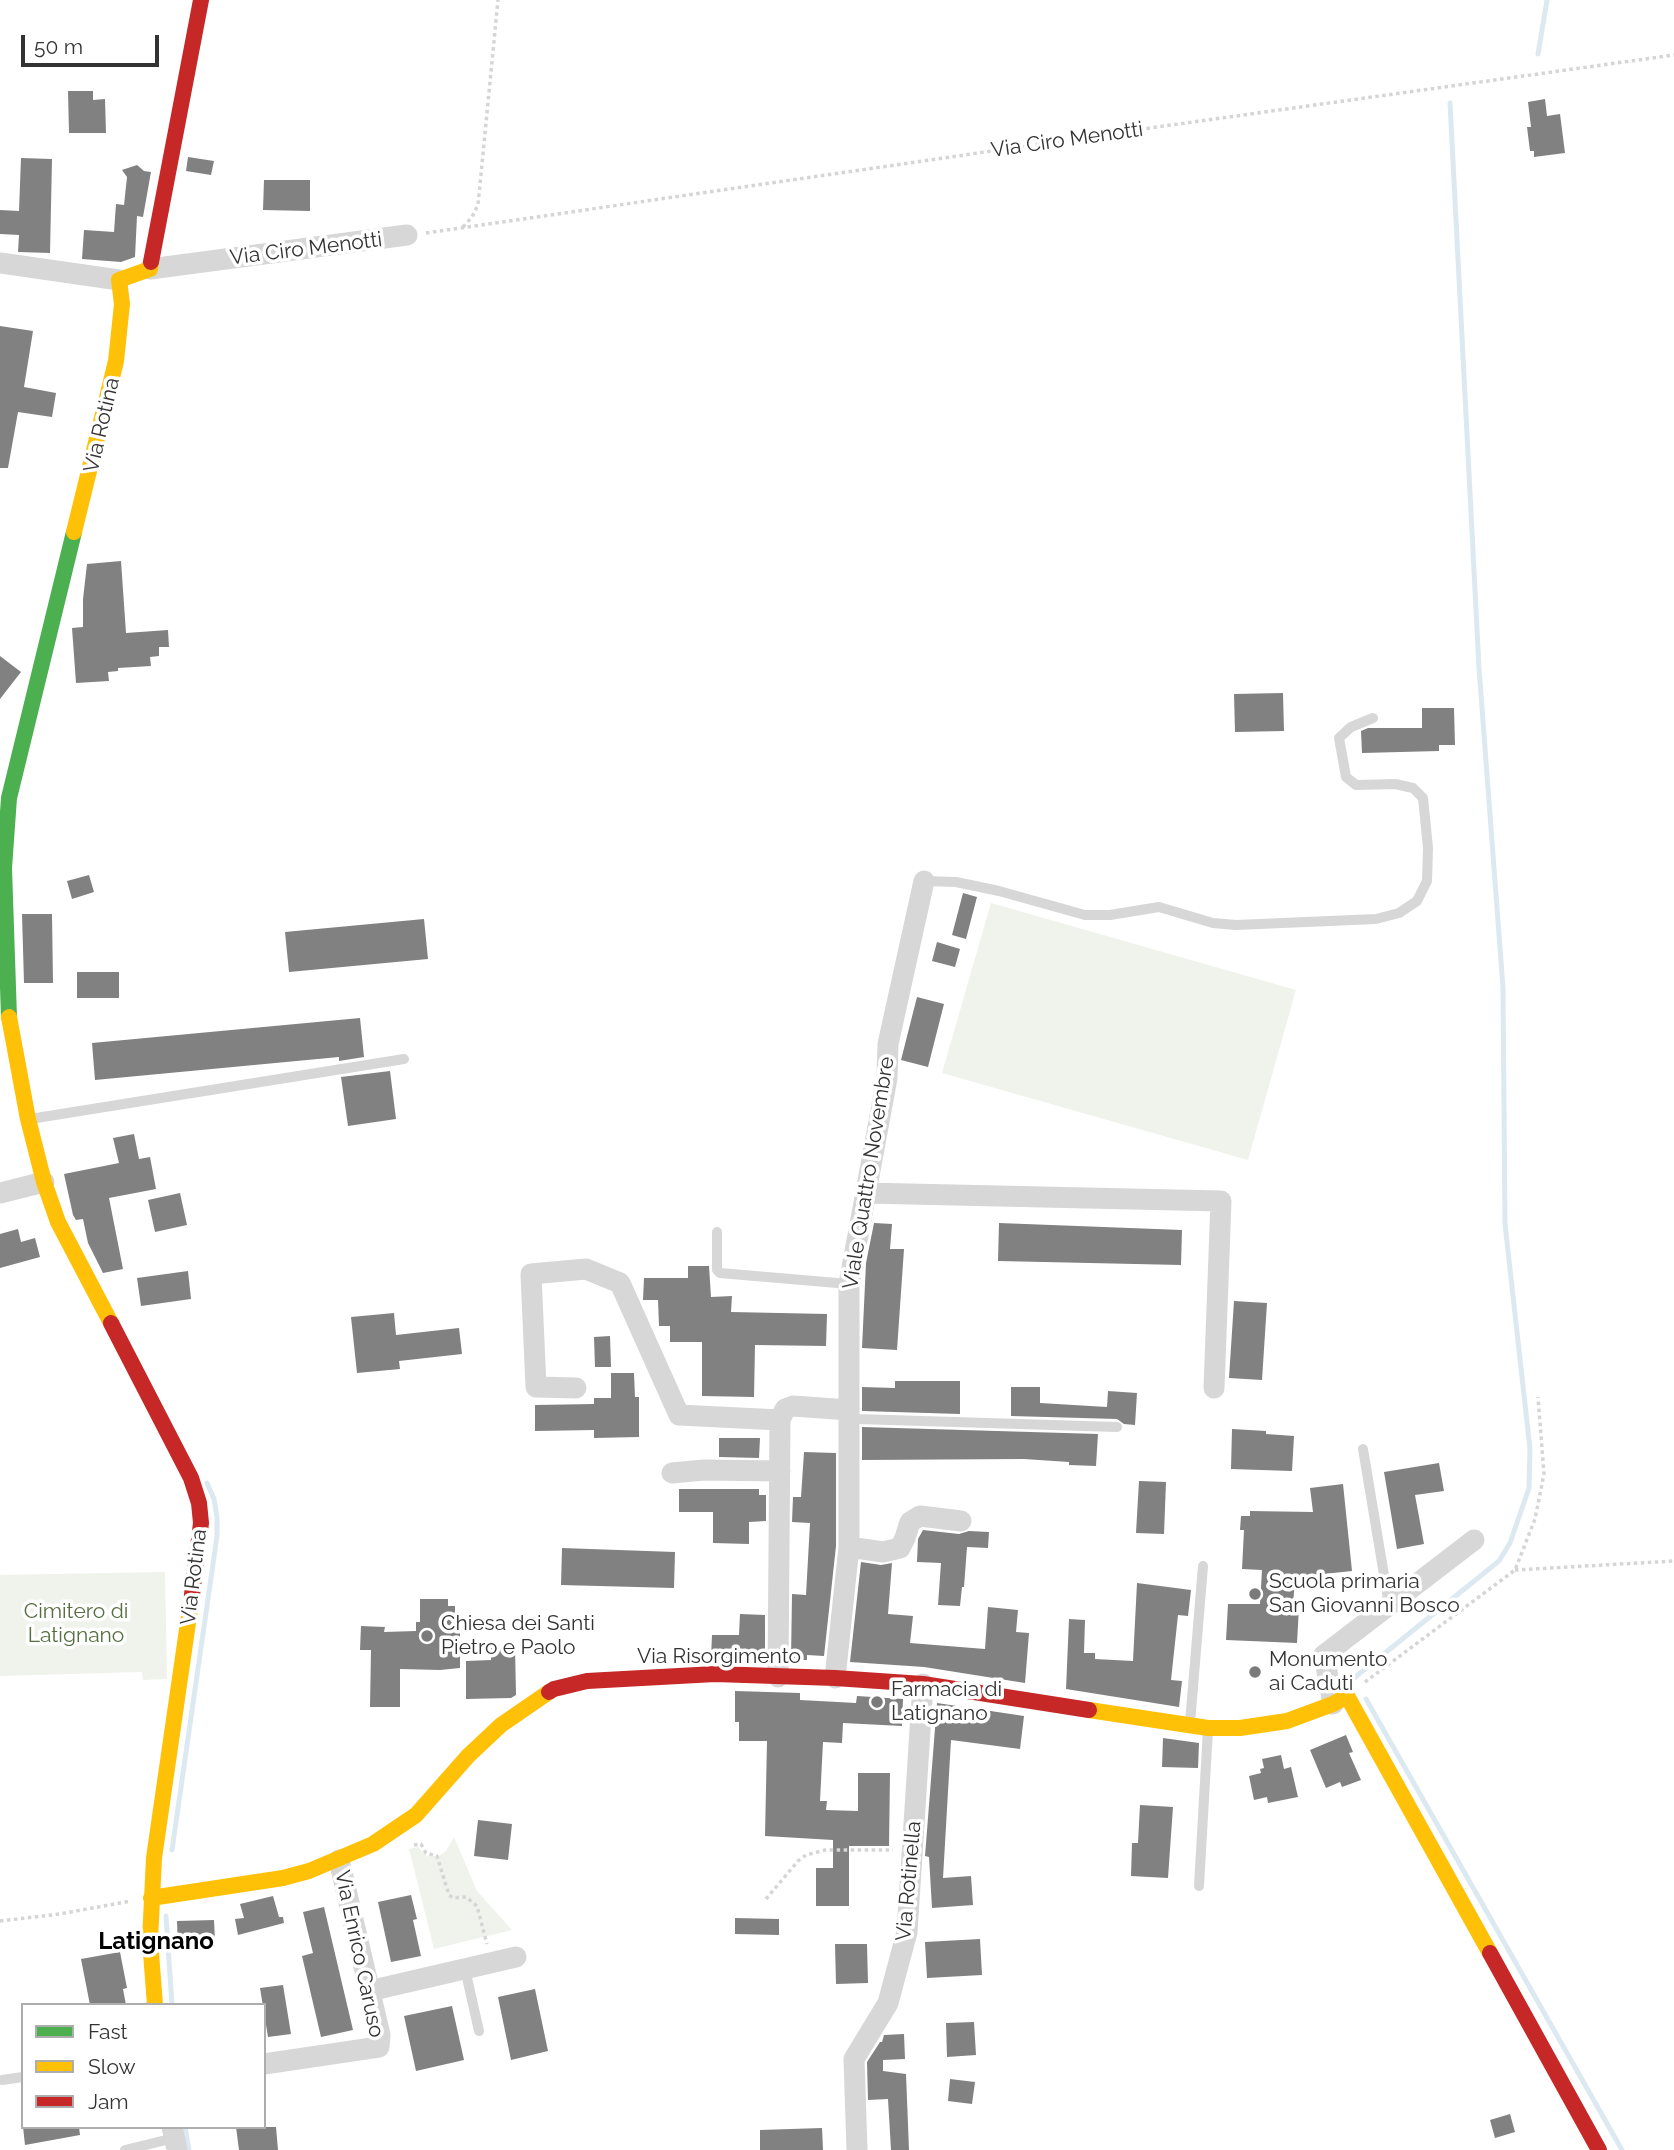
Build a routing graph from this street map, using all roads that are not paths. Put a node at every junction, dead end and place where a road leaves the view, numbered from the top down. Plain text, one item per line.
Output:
1 (201, 0) edge
2 (407, 235) road end
3 (0, 264) edge
4 (150, 269) junction
5 (119, 280) junction
6 (1373, 718) dead end
7 (2, 869) edge
8 (924, 881) joint
9 (404, 1059) dead end
10 (28, 1119) junction
11 (44, 1182) junction
12 (0, 1193) edge
13 (865, 1193) junction
14 (717, 1232) dead end
15 (849, 1284) junction
16 (576, 1388) dead end
17 (1214, 1388) dead end
18 (849, 1410) junction
19 (780, 1420) junction
20 (1117, 1427) dead end
21 (1363, 1449) dead end
22 (780, 1471) junction
23 (673, 1473) dead end
24 (961, 1521) dead end
25 (1474, 1540) dead end
26 (849, 1548) junction
27 (1203, 1566) dead end
28 (1389, 1605) junction
29 (778, 1677) junction
30 (835, 1678) junction
31 (923, 1684) junction
32 (1340, 1700) junction
33 (1190, 1726) junction
34 (1208, 1728) junction
35 (339, 1860) junction
36 (1199, 1886) dead end
37 (150, 1898) junction
38 (516, 1957) dead end
39 (465, 1969) junction
40 (369, 1991) junction
41 (155, 2003) edge
42 (480, 2031) dead end
43 (266, 2064) edge
44 (21, 2077) edge
45 (2, 2080) dead end
46 (174, 2138) edge
47 (125, 2150) edge
48 (858, 2150) edge
49 (1599, 2150) edge

1 - 4 street
2 - 4 street, Via Ciro Menotti
3 - 5 street
4 - 5 street
5 - 7 street, Via Rotina
6 - 8 lane
7 - 10 street, Via Rotina
8 - 13 street, Viale Quattro Novembre
9 - 10 lane
10 - 11 street, Via Rotina
11 - 12 street
11 - 37 street, Via Rotina
13 - 15 street, Viale Quattro Novembre
13 - 17 street
14 - 15 lane
15 - 18 street, Viale Quattro Novembre
16 - 19 street
18 - 19 street
18 - 20 lane
18 - 26 street, Viale Quattro Novembre
19 - 22 street
21 - 28 lane
22 - 23 street
22 - 29 street
24 - 26 street
25 - 28 street
26 - 30 street, Viale Quattro Novembre
27 - 33 lane
28 - 32 street
29 - 30 street, Via Risorgimento
29 - 35 street, Via Risorgimento
30 - 31 street, Via Risorgimento
31 - 33 street, Via Risorgimento
31 - 48 street, Via Rotinella
32 - 34 street, Via Risorgimento
32 - 49 street
33 - 34 street, Via Risorgimento
34 - 36 lane
35 - 37 street, Via Risorgimento
35 - 40 street, Via Enrico Caruso
37 - 41 street, Via Rotina
38 - 39 street
39 - 40 street
39 - 42 lane
40 - 43 street, Via Enrico Caruso
44 - 45 lane
46 - 47 lane

